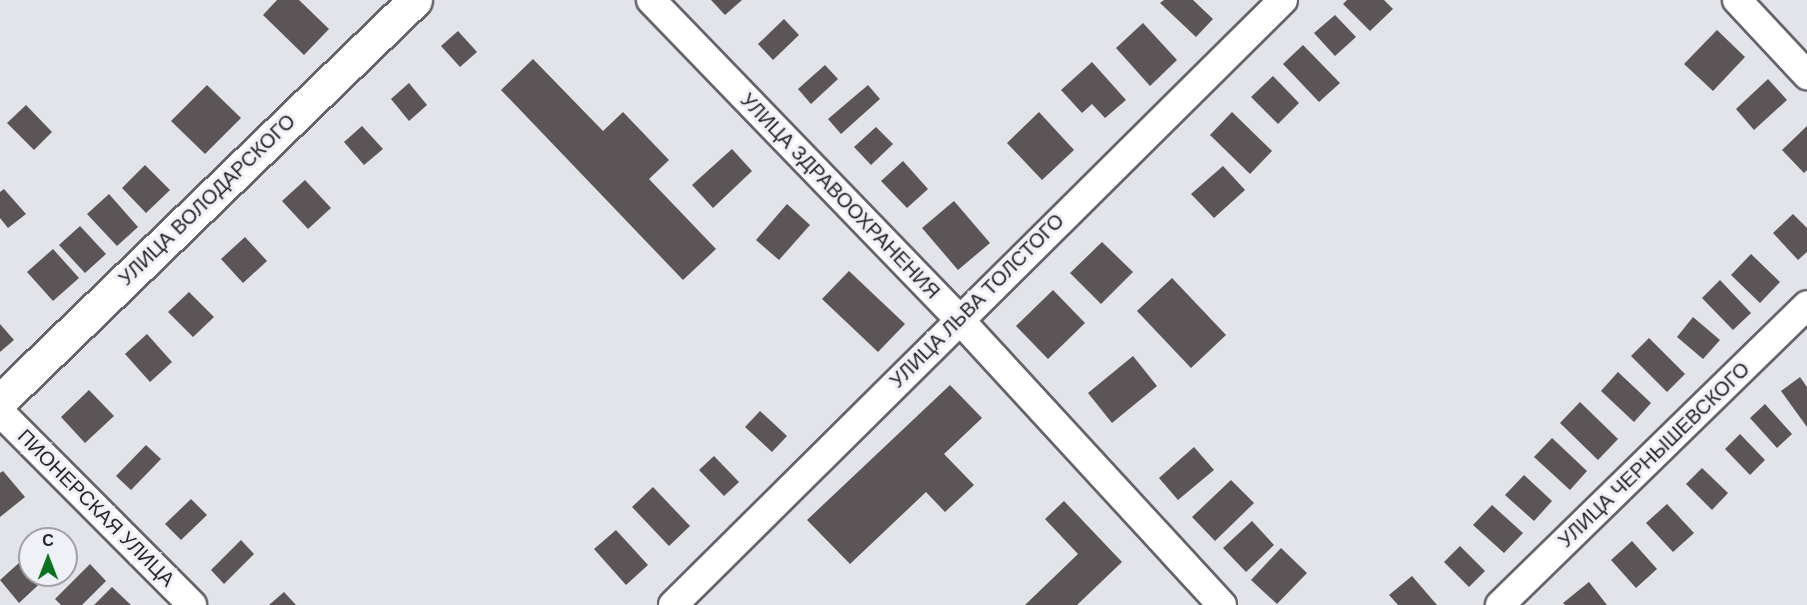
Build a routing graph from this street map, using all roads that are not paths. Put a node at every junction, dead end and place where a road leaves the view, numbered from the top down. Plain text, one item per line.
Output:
1 (415, 0) edge
2 (651, 0) edge
3 (1283, 0) edge
4 (1737, 0) edge
5 (1807, 75) edge
6 (1807, 305) edge
7 (958, 318) junction
8 (0, 401) edge
9 (0, 412) edge
10 (192, 605) edge
11 (673, 605) edge
12 (1222, 605) edge
13 (1500, 605) edge

1 - 8 street, УЛИЦА ВОЛОДАРСКОГО
2 - 7 street, УЛИЦА ЗДРАВООХРАНЕНИЯ
3 - 7 street, УЛИЦА ЛЬВА ТОЛСТОГО
4 - 5 street
6 - 13 street, УЛИЦА ЧЕРНЫШЕВСКОГО
7 - 11 street, УЛИЦА ЛЬВА ТОЛСТОГО
7 - 12 street, УЛИЦА ЗДРАВООХРАНЕНИЯ
9 - 10 street, ПИОНЕРСКАЯ УЛИЦА

